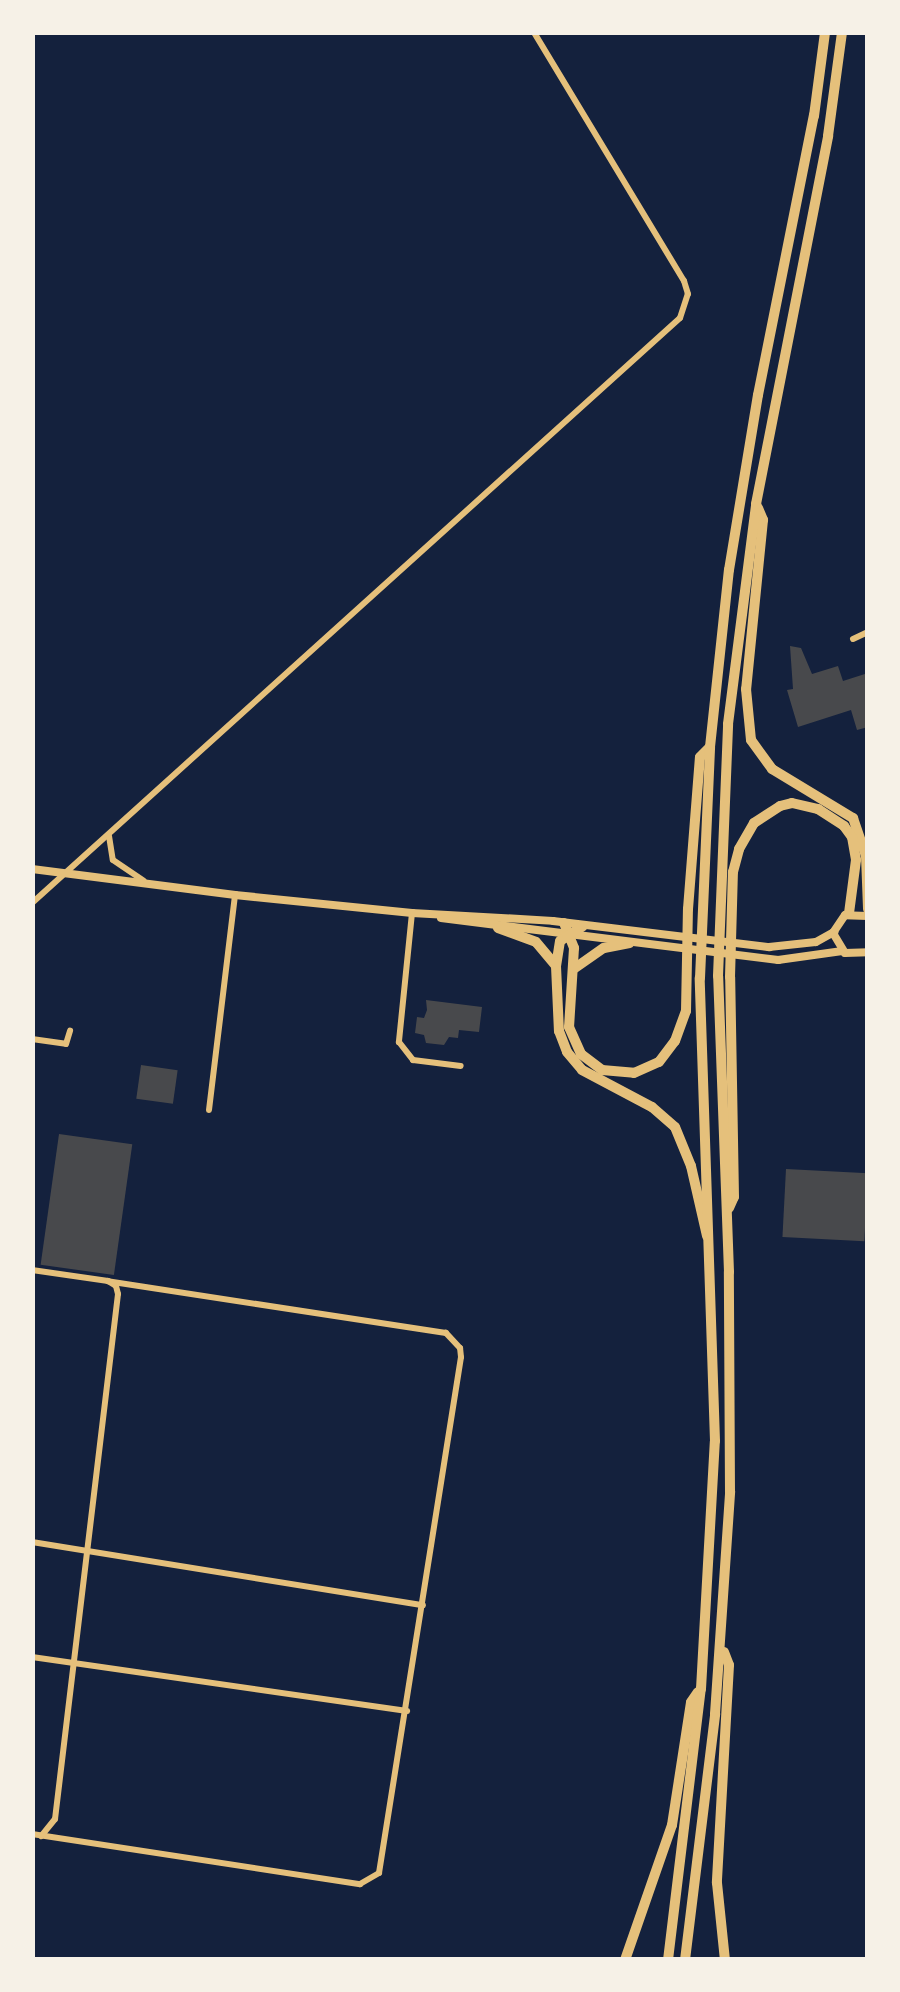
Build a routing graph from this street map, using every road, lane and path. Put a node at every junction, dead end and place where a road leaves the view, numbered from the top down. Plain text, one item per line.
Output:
1 (534, 32) edge
2 (825, 32) edge
3 (842, 32) edge
4 (756, 504) junction
5 (868, 632) edge
6 (853, 639) dead end
7 (710, 747) junction
8 (109, 836) junction
9 (32, 869) edge
10 (64, 875) junction
11 (154, 886) junction
12 (235, 894) junction
13 (32, 902) edge
14 (868, 912) edge
15 (412, 913) junction
16 (849, 913) junction
17 (583, 926) joint
18 (498, 928) junction
19 (567, 929) junction
20 (834, 932) junction
21 (630, 943) junction
22 (842, 951) junction
23 (868, 952) edge
24 (556, 966) junction
25 (575, 968) junction
26 (724, 977) junction
27 (70, 1032) dead end
28 (32, 1039) edge
29 (460, 1066) dead end
30 (209, 1110) dead end
31 (710, 1244) junction
32 (32, 1270) edge
33 (108, 1282) junction
34 (32, 1542) edge
35 (84, 1553) junction
36 (423, 1605) junction
37 (722, 1644) junction
38 (32, 1657) edge
39 (73, 1663) junction
40 (700, 1689) junction
41 (407, 1711) junction
42 (37, 1835) edge
43 (625, 1960) edge
44 (668, 1960) edge
45 (685, 1960) edge
46 (725, 1960) edge

1 - 8 street
2 - 7 highway
3 - 4 highway
4 - 14 highway
4 - 26 highway
5 - 6 street
7 - 25 highway
7 - 31 highway
8 - 10 street
8 - 11 street
9 - 10 street
10 - 11 street
10 - 13 street
11 - 12 street
12 - 15 street
12 - 30 street
14 - 16 street
15 - 18 street
15 - 19 street
15 - 29 street
16 - 20 street
16 - 26 highway
17 - 19 highway
17 - 20 street
18 - 19 street
18 - 24 highway
19 - 21 street
19 - 24 highway
19 - 25 highway
20 - 22 street
21 - 22 street
21 - 25 highway
22 - 23 street
24 - 31 highway
26 - 37 highway
27 - 28 street
31 - 40 highway
32 - 33 street
33 - 35 street
33 - 36 street
34 - 35 street
35 - 36 street
35 - 39 street
36 - 41 street
37 - 45 highway
37 - 46 highway
38 - 39 street
39 - 41 street
39 - 42 street
40 - 43 highway
40 - 44 highway
41 - 42 street

